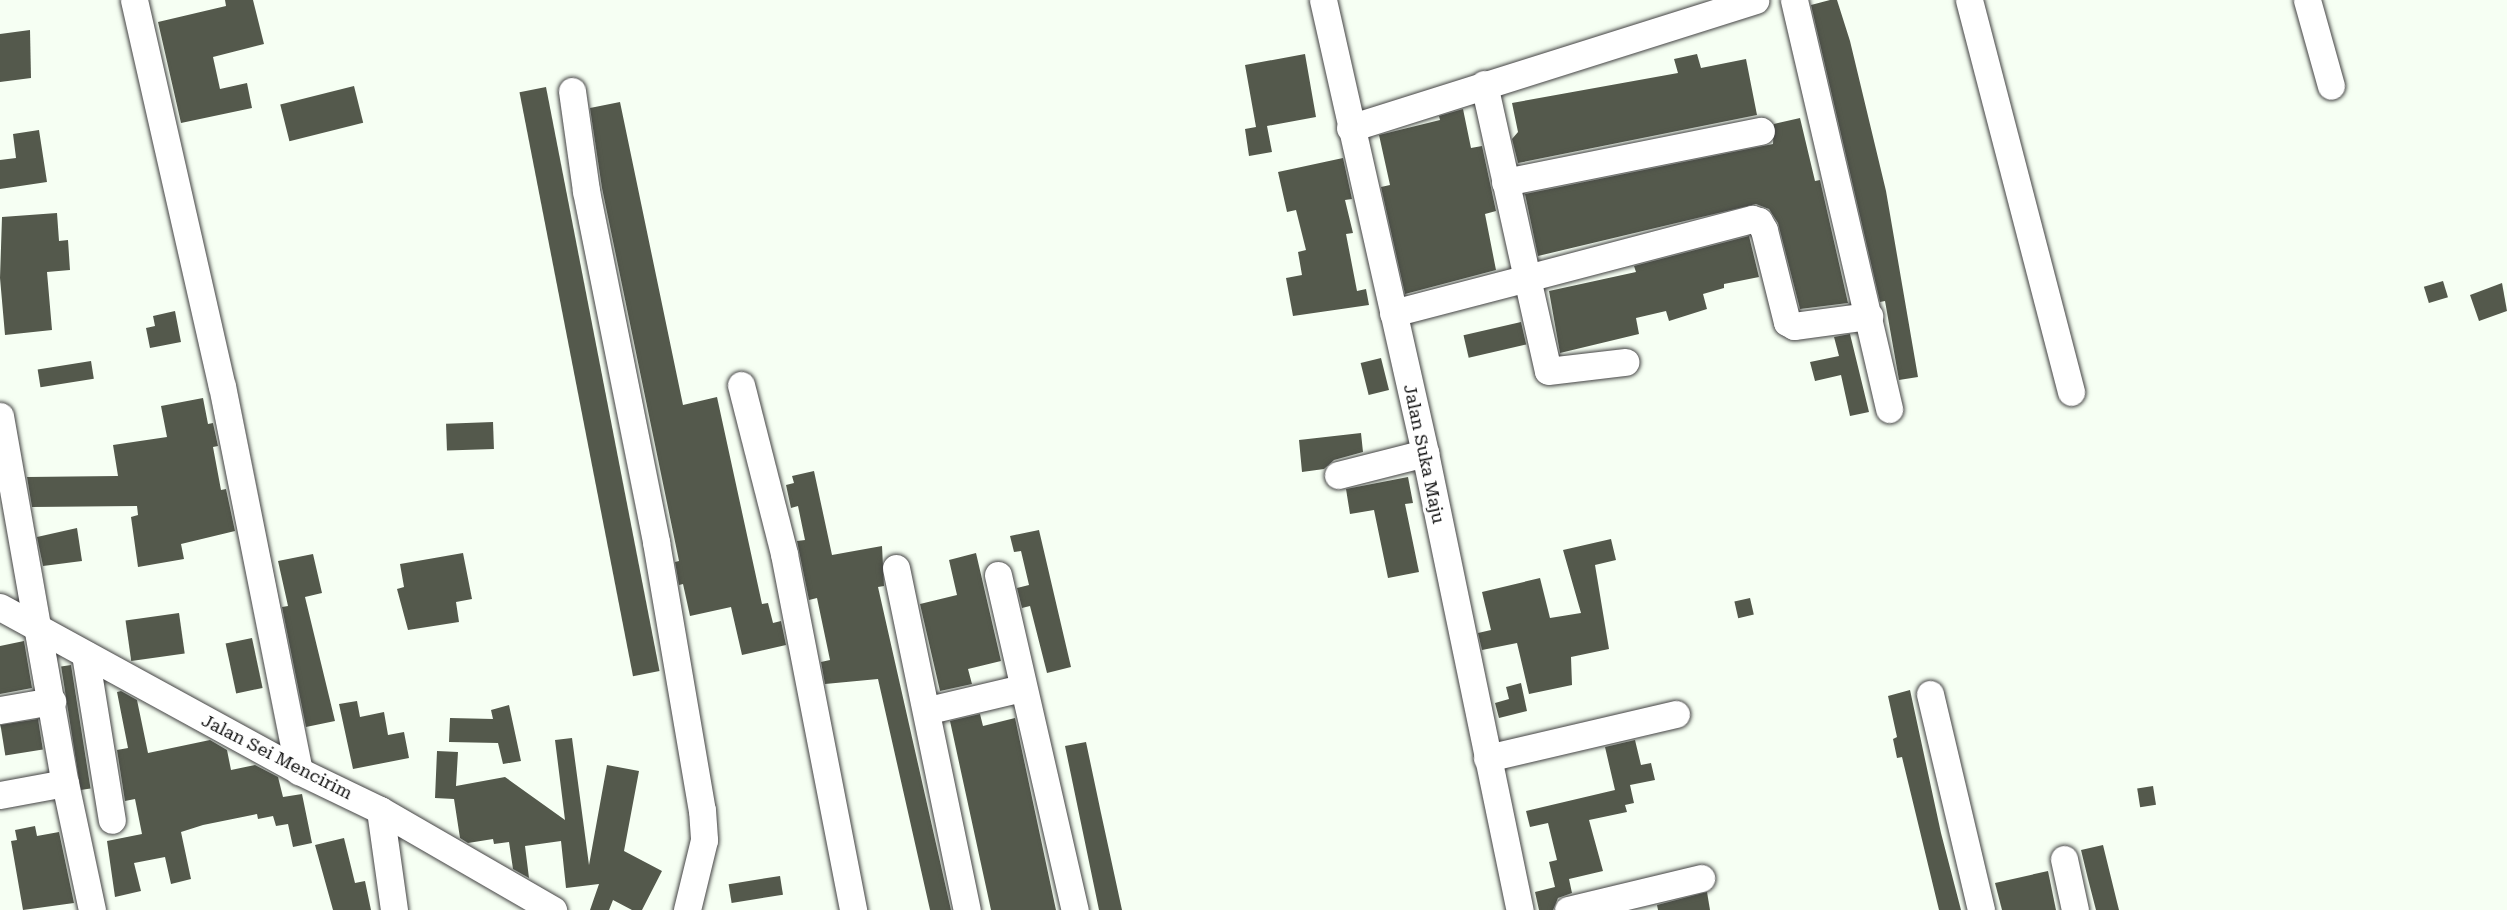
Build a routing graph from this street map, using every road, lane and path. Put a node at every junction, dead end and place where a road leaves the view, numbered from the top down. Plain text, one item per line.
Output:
1 (134, 0) edge
2 (1323, 0) edge
3 (1755, 0) edge
4 (1794, 0) edge
5 (1969, 0) edge
6 (2307, 0) edge
7 (1484, 84) junction
8 (2331, 87) dead end
9 (572, 91) dead end
10 (1350, 128) junction
11 (1761, 131) dead end
12 (1505, 182) junction
13 (1527, 278) junction
14 (1393, 313) junction
15 (1869, 316) junction
16 (1625, 362) dead end
17 (741, 385) dead end
18 (2071, 392) dead end
19 (1889, 409) dead end
20 (0, 416) edge
21 (1425, 453) junction
22 (1338, 475) dead end
23 (896, 568) dead end
24 (998, 575) dead end
25 (15, 619) edge
26 (85, 654) junction
27 (1022, 688) junction
28 (1930, 694) dead end
29 (52, 701) junction
30 (0, 710) edge
31 (929, 710) junction
32 (1676, 714) dead end
33 (1487, 758) junction
34 (299, 771) junction
35 (65, 783) junction
36 (0, 795) edge
37 (380, 810) junction
38 (112, 820) dead end
39 (2064, 859) dead end
40 (1701, 878) dead end
41 (92, 910) edge
42 (394, 910) edge
43 (553, 910) edge
44 (687, 910) edge
45 (853, 910) edge
46 (967, 910) edge
47 (1075, 910) edge
48 (1520, 910) edge
49 (1568, 910) edge
50 (1981, 910) edge
51 (2075, 910) edge

1 - 34 street
2 - 10 street, Jalan Suka Maju
3 - 7 street
4 - 15 street
5 - 18 street
6 - 8 street
7 - 10 street
7 - 12 street
9 - 44 street
10 - 14 street, Jalan Suka Maju
11 - 12 street
12 - 13 street
13 - 14 street
13 - 15 street
13 - 16 street
14 - 21 street, Jalan Suka Maju
15 - 19 street
17 - 45 street
20 - 25 street
21 - 22 street
21 - 33 street, Jalan Suka Maju
23 - 31 street
24 - 27 street
25 - 26 street, Jalan Sei Mencirim
25 - 29 street
26 - 34 street, Jalan Sei Mencirim
26 - 38 street
27 - 31 street
27 - 47 street
28 - 50 street
29 - 30 street
29 - 35 street
31 - 46 street
32 - 33 street
33 - 48 street, Jalan Suka Maju
34 - 37 street, Jalan Sei Mencirim
35 - 36 street
35 - 41 street
37 - 42 street
37 - 43 street, Jalan Sei Mencirim
39 - 51 street
40 - 49 street

